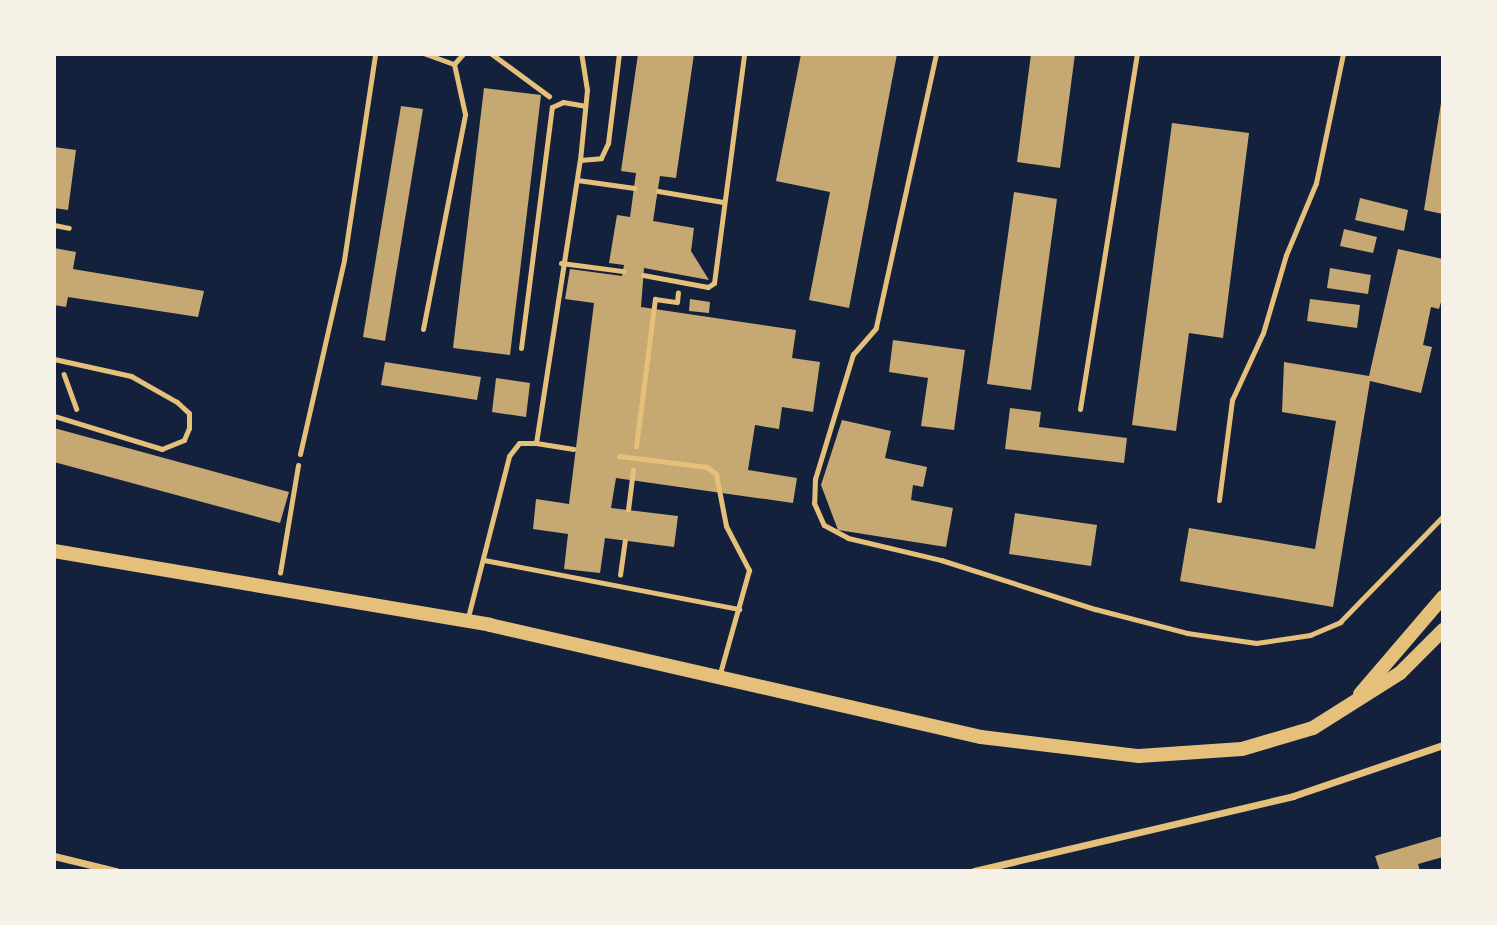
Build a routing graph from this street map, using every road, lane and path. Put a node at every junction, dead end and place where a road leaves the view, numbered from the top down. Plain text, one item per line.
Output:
1 (375, 54) edge
2 (426, 54) edge
3 (463, 54) edge
4 (492, 54) edge
5 (580, 54) edge
6 (620, 54) edge
7 (744, 54) edge
8 (936, 54) edge
9 (1138, 54) edge
10 (1343, 54) edge
11 (454, 64) junction
12 (585, 106) junction
13 (552, 107) junction
14 (580, 160) junction
15 (577, 180) junction
16 (634, 188) dead end
17 (658, 191) dead end
18 (723, 202) junction
19 (54, 225) edge
20 (69, 228) dead end
21 (561, 263) junction
22 (623, 271) dead end
23 (643, 275) dead end
24 (677, 302) dead end
25 (423, 329) dead end
26 (521, 348) dead end
27 (57, 360) edge
28 (1080, 409) dead end
29 (54, 416) edge
30 (84, 426) junction
31 (536, 443) junction
32 (574, 449) dead end
33 (300, 454) joint
34 (620, 456) dead end
35 (635, 458) junction
36 (1219, 500) dead end
37 (628, 510) dead end
38 (1443, 516) edge
39 (625, 541) dead end
40 (54, 551) edge
41 (484, 559) junction
42 (277, 586) junction
43 (619, 586) junction
44 (1443, 597) edge
45 (739, 609) junction
46 (467, 621) junction
47 (1443, 630) edge
48 (719, 677) junction
49 (1347, 708) junction
50 (1443, 745) edge
51 (54, 856) edge
52 (116, 871) edge
53 (974, 871) edge

1 - 33 lane
2 - 11 lane
3 - 11 lane
4 - 13 path
5 - 12 lane
6 - 14 lane
7 - 18 lane
8 - 38 lane
9 - 28 lane
10 - 36 lane
11 - 25 lane
12 - 13 lane
12 - 14 lane
13 - 26 lane
14 - 15 lane
15 - 16 lane
15 - 21 lane
17 - 18 lane
18 - 23 lane
19 - 20 lane
21 - 22 lane
21 - 31 lane
24 - 35 path
27 - 30 path
27 - 30 lane
29 - 30 lane
31 - 32 lane
31 - 41 lane
33 - 42 path
34 - 35 lane
35 - 37 path
35 - 45 lane
39 - 43 path
40 - 42 main road
41 - 43 lane
41 - 46 lane
42 - 46 main road
43 - 45 lane
44 - 49 main road
45 - 48 lane
46 - 48 main road
47 - 49 main road
48 - 49 main road
50 - 53 street
51 - 52 street

